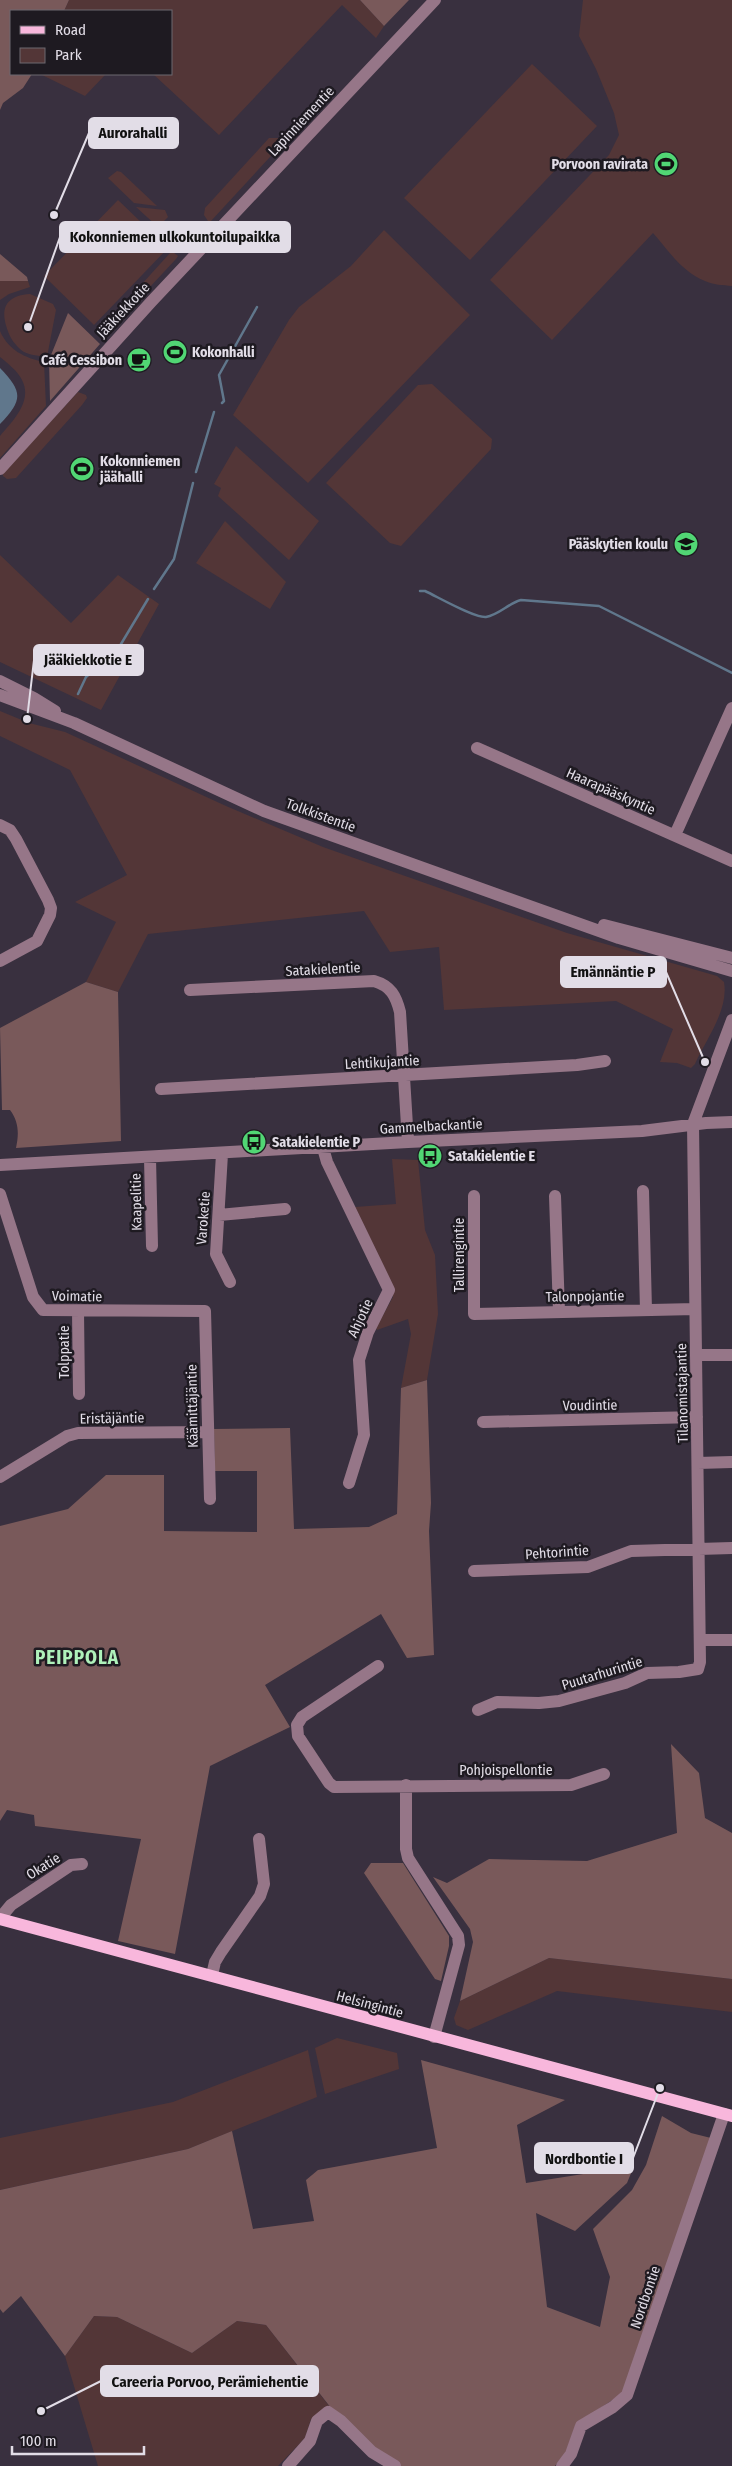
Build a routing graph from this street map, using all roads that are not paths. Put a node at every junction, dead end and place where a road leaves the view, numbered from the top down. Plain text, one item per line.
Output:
1 (435, 0) edge
2 (188, 262) joint
3 (0, 469) edge
4 (0, 681) edge
5 (0, 695) edge
6 (732, 708) edge
7 (74, 723) junction
8 (477, 748) dead end
9 (0, 825) edge
10 (675, 835) junction
11 (732, 861) edge
12 (564, 918) junction
13 (732, 958) edge
14 (0, 961) edge
15 (732, 971) edge
16 (190, 990) dead end
17 (732, 1020) edge
18 (605, 1061) dead end
19 (404, 1076) junction
20 (161, 1088) dead end
21 (732, 1122) edge
22 (693, 1124) junction
23 (408, 1142) junction
24 (323, 1148) junction
25 (222, 1154) junction
26 (150, 1158) junction
27 (0, 1165) edge
28 (643, 1191) dead end
29 (0, 1194) edge
30 (474, 1196) dead end
31 (555, 1196) dead end
32 (284, 1209) dead end
33 (219, 1215) junction
34 (152, 1246) dead end
35 (230, 1282) dead end
36 (695, 1309) junction
37 (646, 1310) junction
38 (78, 1311) junction
39 (205, 1311) joint
40 (559, 1311) junction
41 (474, 1314) joint
42 (696, 1355) junction
43 (732, 1355) edge
44 (79, 1394) dead end
45 (697, 1417) junction
46 (483, 1422) dead end
47 (207, 1432) junction
48 (732, 1462) edge
49 (698, 1463) junction
50 (0, 1477) edge
51 (349, 1483) dead end
52 (210, 1499) dead end
53 (732, 1548) edge
54 (700, 1549) junction
55 (474, 1571) dead end
56 (701, 1640) junction
57 (732, 1640) edge
58 (700, 1662) joint
59 (378, 1666) dead end
60 (478, 1710) dead end
61 (604, 1774) dead end
62 (406, 1785) junction
63 (259, 1839) dead end
64 (82, 1864) dead end
65 (0, 1919) edge
66 (212, 1975) junction
67 (434, 2037) junction
68 (728, 2115) edge
69 (288, 2466) edge
70 (394, 2466) edge
71 (562, 2466) edge

1 - 2 street, Lapinniementie
2 - 3 street, Jääkiekkotie
4 - 7 street, Tolkkistentie
5 - 7 street, Tolkkistentie
6 - 10 street
7 - 12 street, Tolkkistentie
8 - 10 street, Haarapääskyntie
9 - 14 street
10 - 11 street, Haarapääskyntie
12 - 13 street, Tolkkistentie
12 - 15 street, Tolkkistentie
16 - 19 street, Satakielentie
17 - 22 street
18 - 19 street, Lehtikujantie
19 - 20 street, Lehtikujantie
19 - 23 street, Satakielentie
21 - 22 street, Gammelbackantie
22 - 23 street, Gammelbackantie
22 - 36 street, Tilanomistajantie
23 - 24 street, Gammelbackantie
24 - 25 street, Gammelbackantie
24 - 51 street, Ahjotie
25 - 26 street, Gammelbackantie
25 - 33 street, Varoketie
26 - 27 street, Gammelbackantie
26 - 34 street, Kaapelitie
28 - 37 street
29 - 38 street, Voimatie
30 - 41 street, Tallirengintie
31 - 40 street
32 - 33 street
33 - 35 street, Varoketie
36 - 37 street, Talonpojantie
36 - 42 street, Tilanomistajantie
37 - 40 street, Talonpojantie
38 - 39 street, Voimatie
38 - 44 street, Tolppatie
39 - 47 street, Käämittäjäntie
40 - 41 street, Talonpojantie
42 - 43 street
42 - 45 street, Tilanomistajantie
45 - 46 street, Voudintie
45 - 49 street, Tilanomistajantie
47 - 50 street, Eristäjäntie
47 - 52 street, Käämittäjäntie
48 - 49 street
49 - 54 street, Tilanomistajantie
53 - 54 street, Pehtorintie
54 - 55 street, Pehtorintie
54 - 56 street, Tilanomistajantie
56 - 57 street
56 - 58 street, Tilanomistajantie
58 - 60 street, Puutarhurintie
59 - 62 street, Pohjoispellontie
61 - 62 street, Pohjoispellontie
62 - 67 street
63 - 66 street
64 - 65 street, Okatie
65 - 66 main road, Helsingintie
66 - 67 main road, Helsingintie
67 - 68 main road, Helsingintie
68 - 71 street, Nordbontie
69 - 70 street

